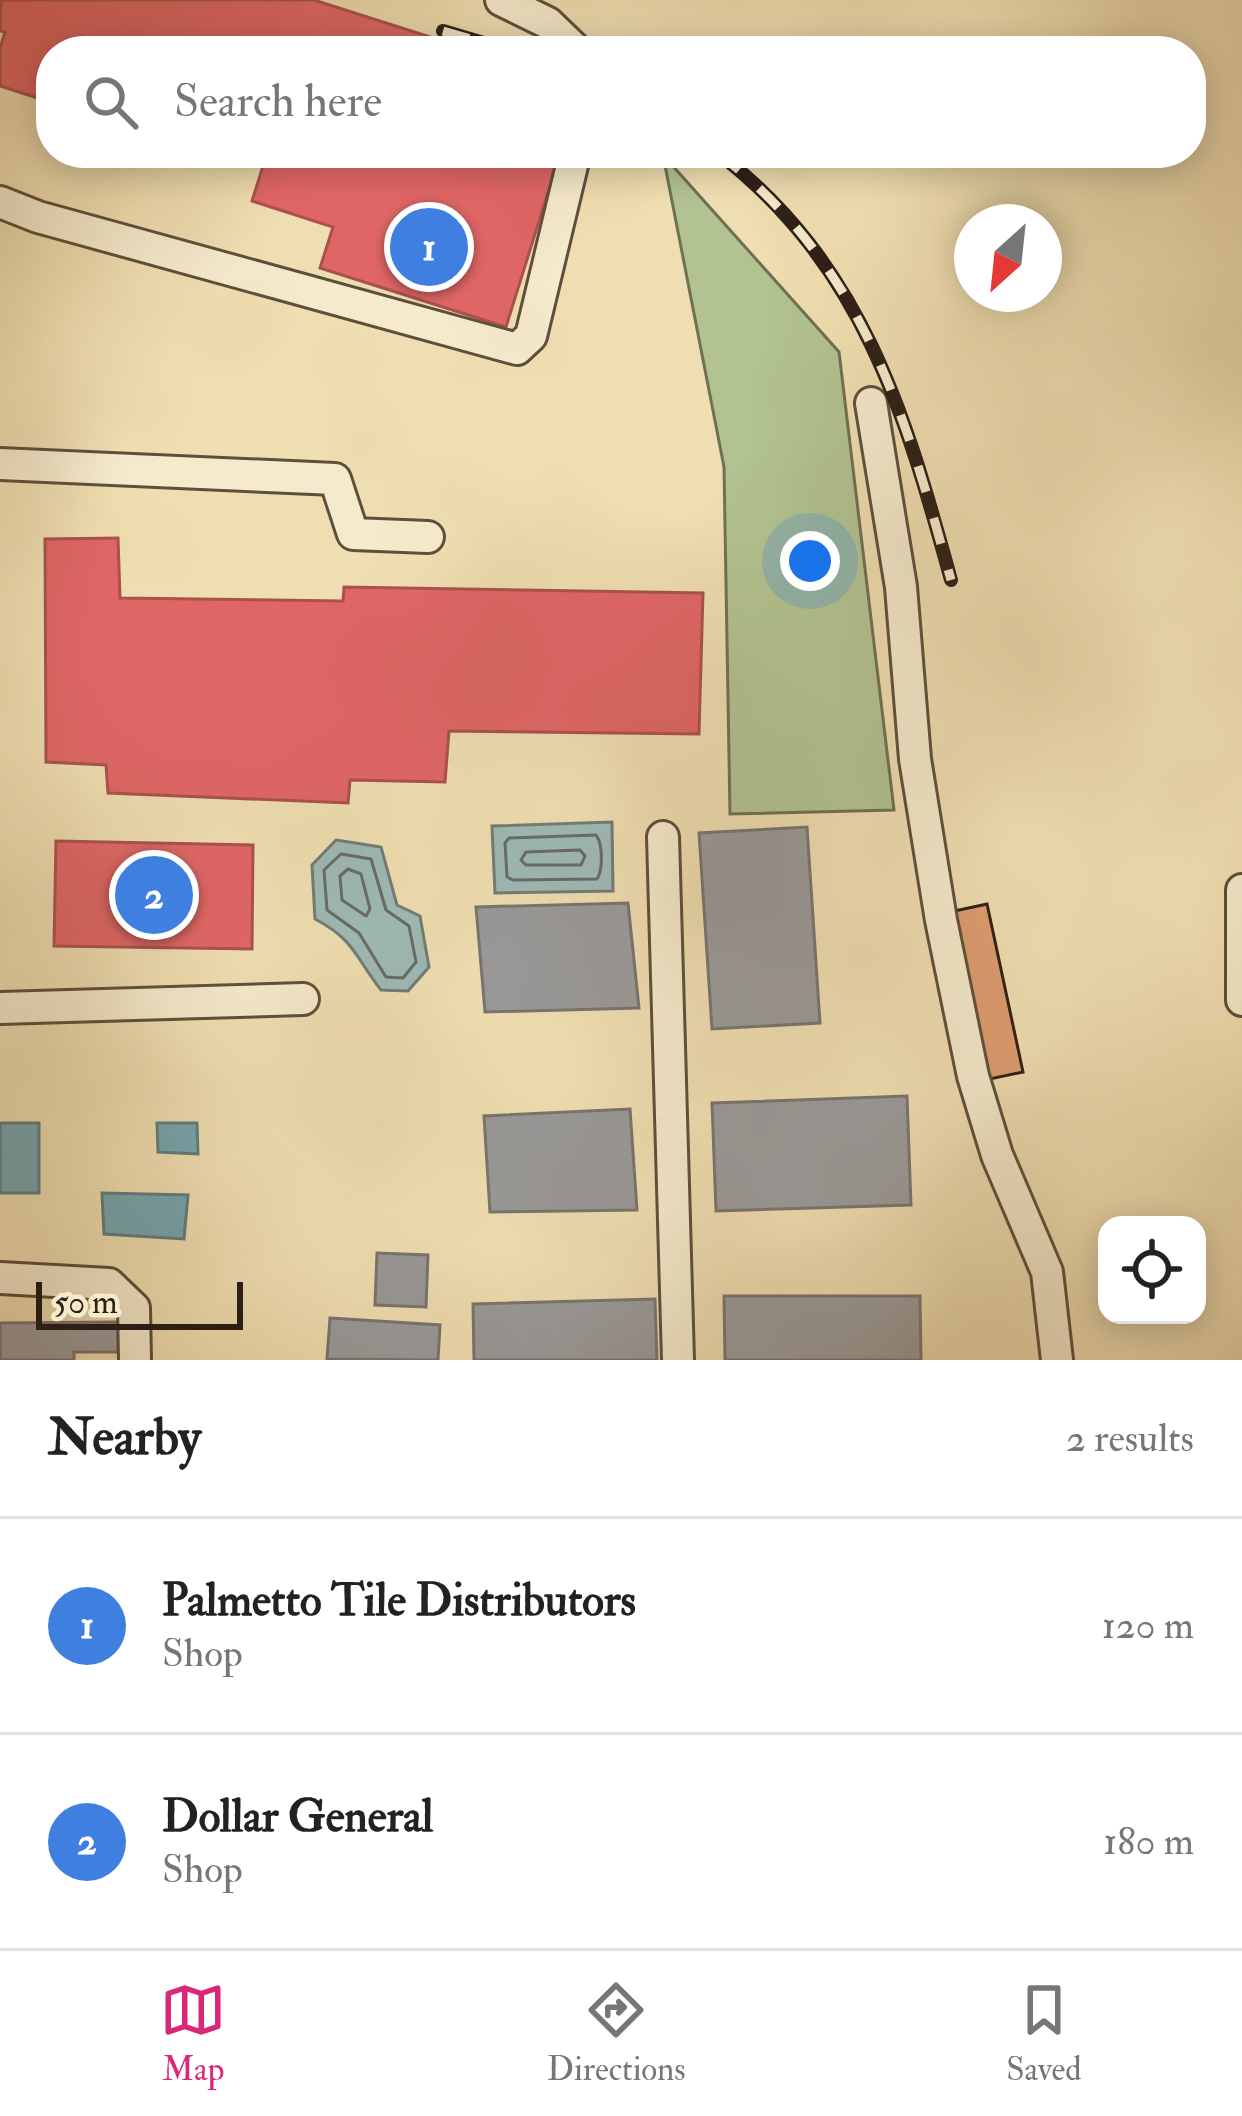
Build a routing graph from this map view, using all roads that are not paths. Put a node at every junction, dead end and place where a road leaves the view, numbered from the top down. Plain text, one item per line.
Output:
1 (501, 0) edge
2 (561, 36) edge
3 (571, 168) edge
4 (0, 202) edge
5 (871, 404) dead end
6 (0, 464) edge
7 (428, 537) dead end
8 (663, 837) dead end
9 (1242, 890) edge
10 (303, 999) dead end
11 (1242, 1000) edge
12 (0, 1008) edge
13 (0, 1278) edge
14 (135, 1360) edge
15 (678, 1360) edge
16 (1057, 1360) edge

1 - 2 street
3 - 4 street
5 - 16 street
6 - 7 street
8 - 15 street
9 - 11 street
10 - 12 street
13 - 14 street

